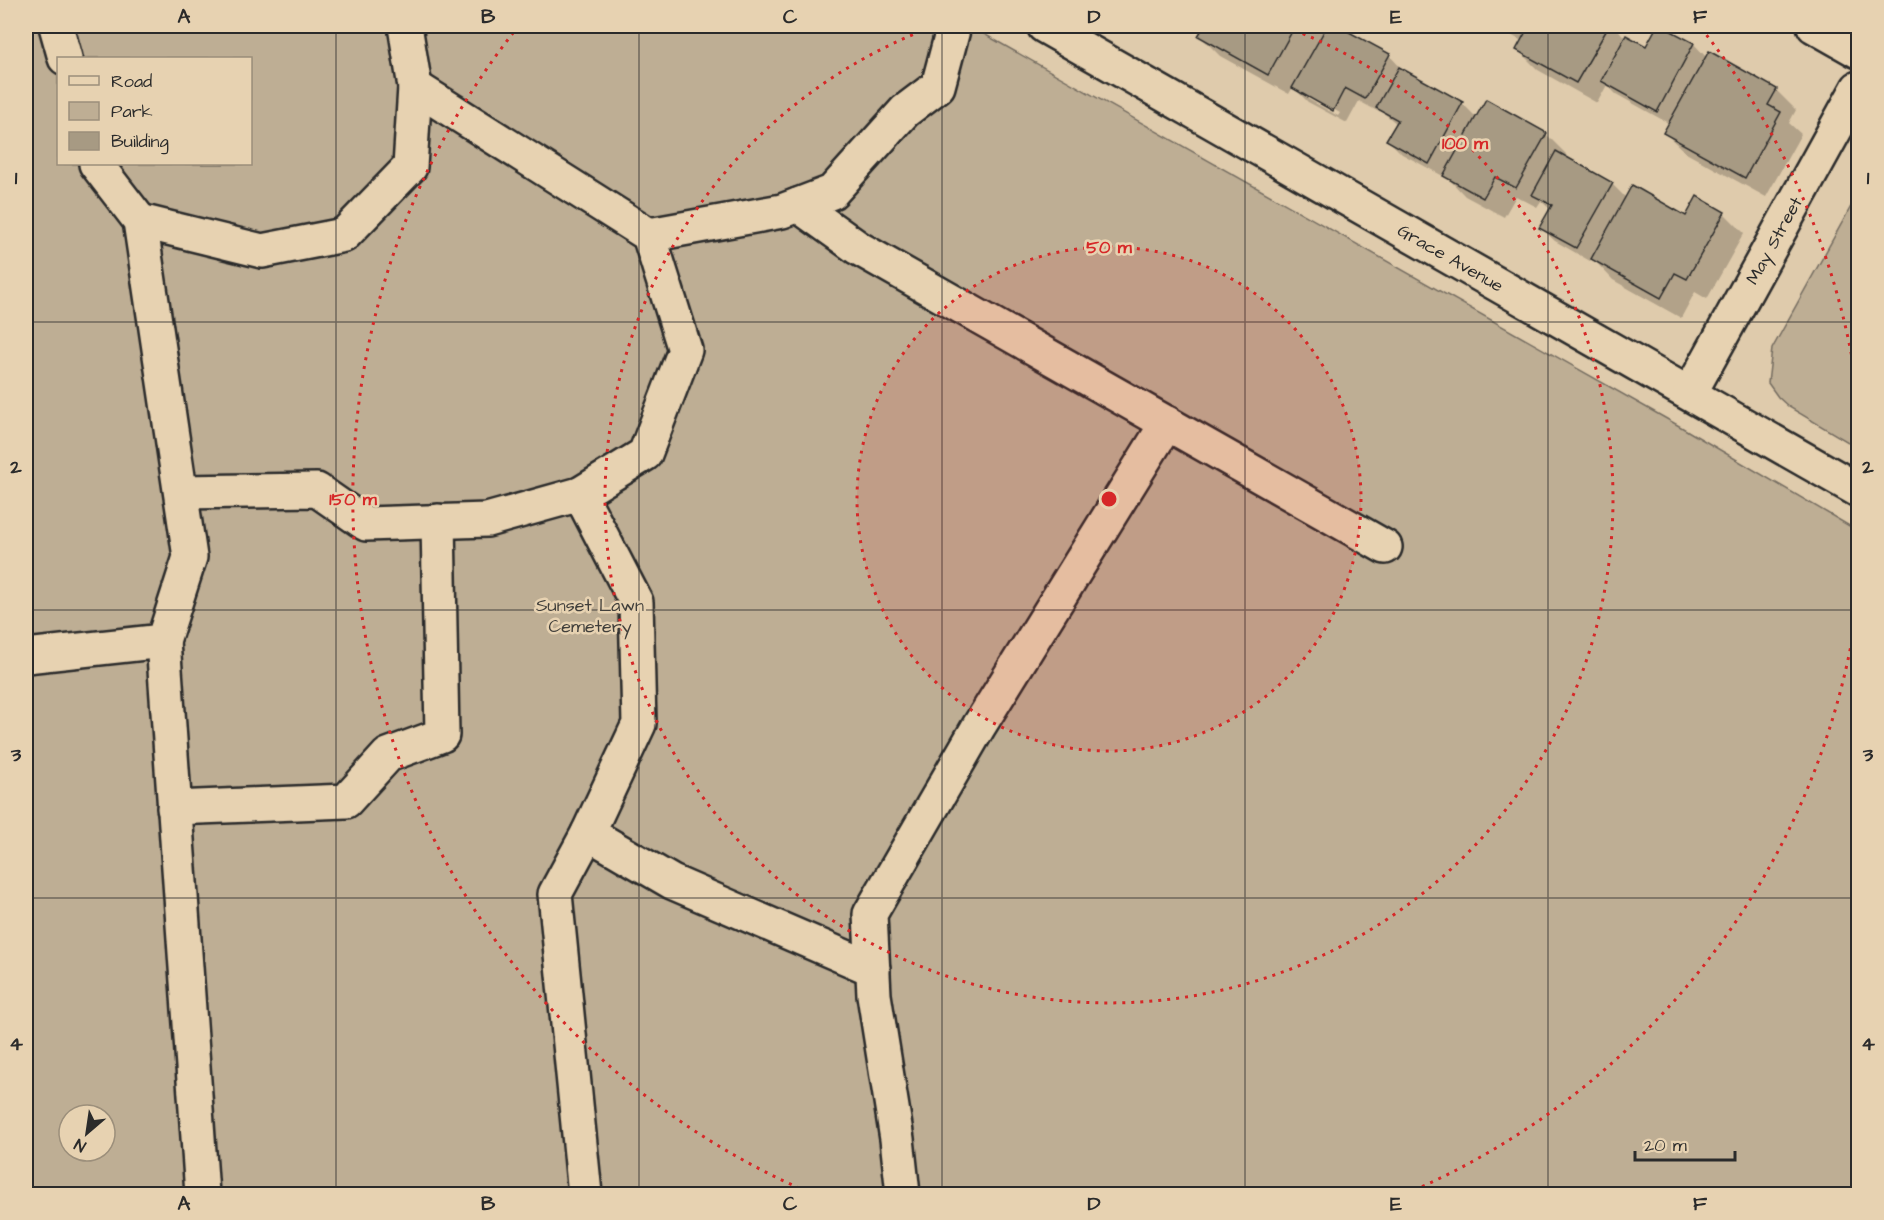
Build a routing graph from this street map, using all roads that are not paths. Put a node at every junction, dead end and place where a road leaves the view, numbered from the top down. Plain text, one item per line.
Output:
1 (56, 26) edge
2 (405, 26) edge
3 (954, 26) edge
4 (1044, 26) edge
5 (1814, 26) edge
6 (1858, 51) edge
7 (64, 57) edge
8 (415, 87) junction
9 (1858, 88) edge
10 (97, 165) edge
11 (798, 205) junction
12 (140, 221) junction
13 (649, 235) junction
14 (1690, 393) junction
15 (1167, 423) junction
16 (1858, 490) edge
17 (180, 492) junction
18 (580, 494) junction
19 (438, 521) junction
20 (1385, 547) dead end
21 (163, 641) junction
22 (26, 656) edge
23 (174, 808) junction
24 (588, 833) junction
25 (873, 969) junction
26 (202, 1194) edge
27 (585, 1194) edge
28 (903, 1194) edge

1 - 7 street
2 - 8 street
3 - 11 street
4 - 14 street, Grace Avenue
5 - 6 street
8 - 12 street
8 - 13 street
9 - 14 street, May Street
10 - 12 street
11 - 13 street
11 - 15 street
12 - 17 street
13 - 18 street
14 - 16 street, Grace Avenue
15 - 20 street
15 - 25 street
17 - 19 street
17 - 21 street
18 - 19 street
18 - 24 street
19 - 23 street
21 - 22 street
21 - 23 street
23 - 26 street
24 - 25 street
24 - 27 street
25 - 28 street

